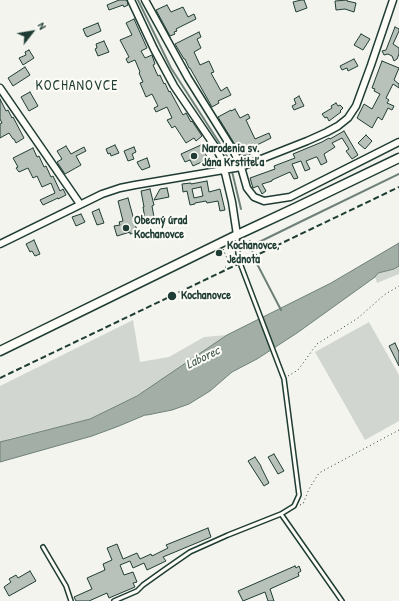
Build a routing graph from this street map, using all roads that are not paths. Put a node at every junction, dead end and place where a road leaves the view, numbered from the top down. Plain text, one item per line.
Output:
1 (131, 0) edge
2 (145, 0) edge
3 (393, 0) edge
4 (0, 88) edge
5 (399, 142) edge
6 (399, 158) edge
7 (232, 168) junction
8 (80, 204) junction
9 (237, 235) junction
10 (0, 244) edge
11 (0, 351) edge
12 (281, 514) junction
13 (43, 547) dead end
14 (71, 601) edge
15 (114, 601) edge
16 (342, 601) edge

1 - 7 street
2 - 7 street
3 - 7 street
4 - 8 street
5 - 7 street
6 - 9 main road
7 - 8 street
7 - 9 street
8 - 10 street
9 - 11 main road
9 - 12 lane
12 - 15 lane
12 - 16 lane
13 - 14 lane

